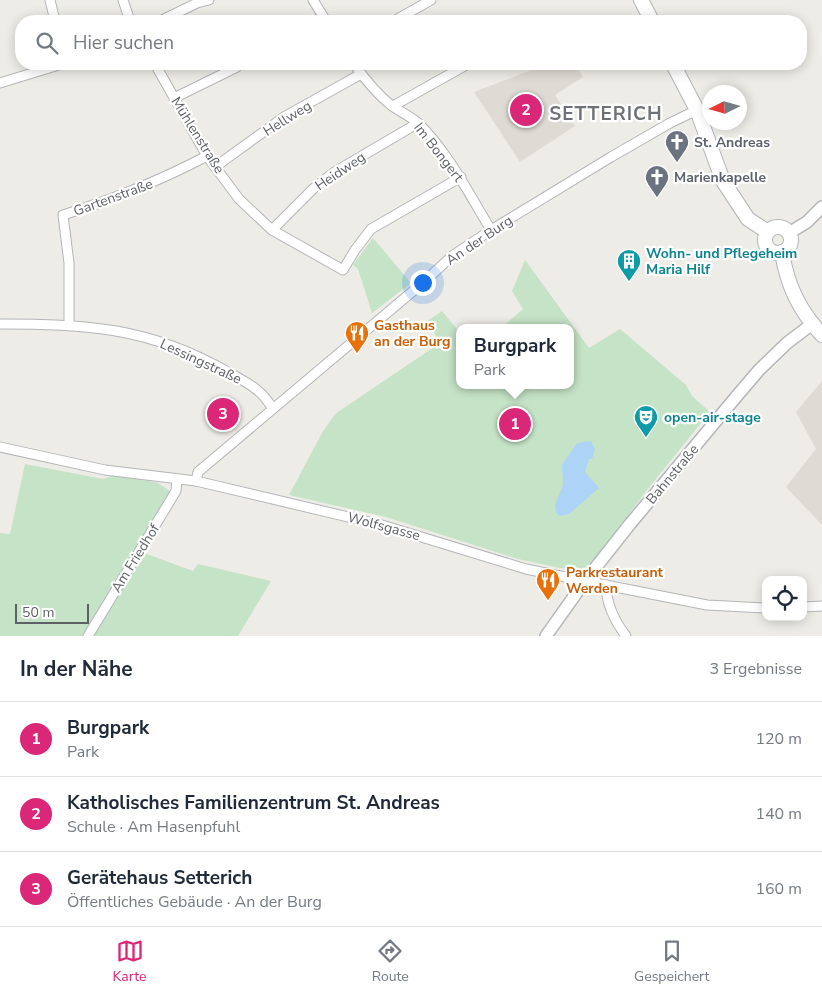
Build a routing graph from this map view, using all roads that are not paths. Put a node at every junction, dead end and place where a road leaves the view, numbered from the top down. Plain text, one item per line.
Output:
1 (50, 0) edge
2 (123, 0) edge
3 (209, 0) edge
4 (313, 0) edge
5 (431, 0) edge
6 (641, 0) edge
7 (54, 15) edge
8 (128, 15) edge
9 (172, 15) edge
10 (322, 15) edge
11 (405, 15) edge
12 (649, 15) edge
13 (42, 70) edge
14 (159, 70) edge
15 (232, 70) edge
16 (358, 70) edge
17 (457, 70) edge
18 (676, 70) edge
19 (361, 74) junction
20 (0, 83) edge
21 (174, 98) junction
22 (393, 106) junction
23 (697, 110) junction
24 (418, 123) junction
25 (207, 156) junction
26 (215, 167) junction
27 (461, 178) junction
28 (822, 207) edge
29 (272, 230) junction
30 (491, 230) junction
31 (768, 232) junction
32 (789, 234) junction
33 (782, 252) junction
34 (0, 324) edge
35 (812, 324) junction
36 (69, 325) junction
37 (822, 335) edge
38 (272, 408) junction
39 (0, 447) edge
40 (177, 479) junction
41 (196, 481) junction
42 (585, 581) junction
43 (606, 586) junction
44 (822, 606) edge
45 (807, 607) edge
46 (762, 608) edge
47 (88, 636) edge
48 (546, 636) edge
49 (626, 636) edge

1 - 7 street
2 - 8 street
3 - 9 street
4 - 10 street
5 - 11 street
6 - 12 main road
13 - 20 street
14 - 21 street, Mühlenstraße
15 - 21 street
16 - 19 street, Im Bongert
17 - 22 street
18 - 23 main road
19 - 22 street, Im Bongert
19 - 26 street, Hellweg
21 - 25 street, Mühlenstraße
22 - 24 street, Im Bongert
23 - 30 street, An der Burg
23 - 31 main road
24 - 27 street, Im Bongert
24 - 29 street, Heidweg
25 - 26 street, Mühlenstraße
25 - 36 street, Gartenstraße
26 - 29 street, Mühlenstraße
27 - 29 street, Mühlenstraße
27 - 30 street, Im Bongert
28 - 32 street
30 - 38 street, An der Burg
31 - 32 main road
31 - 33 main road
32 - 33 main road
33 - 35 main road
34 - 36 street, Lessingstraße
35 - 37 main road
35 - 42 street, Bahnstraße
36 - 38 street, Lessingstraße
38 - 41 street, An der Burg
39 - 40 street, Wolfsgasse
40 - 41 street, Wolfsgasse
40 - 47 street, Am Friedhof
41 - 42 street, Wolfsgasse
42 - 43 street, Wolfsgasse
42 - 48 street, Bahnstraße
43 - 46 street, Wolfsgasse
43 - 49 street
44 - 45 street

